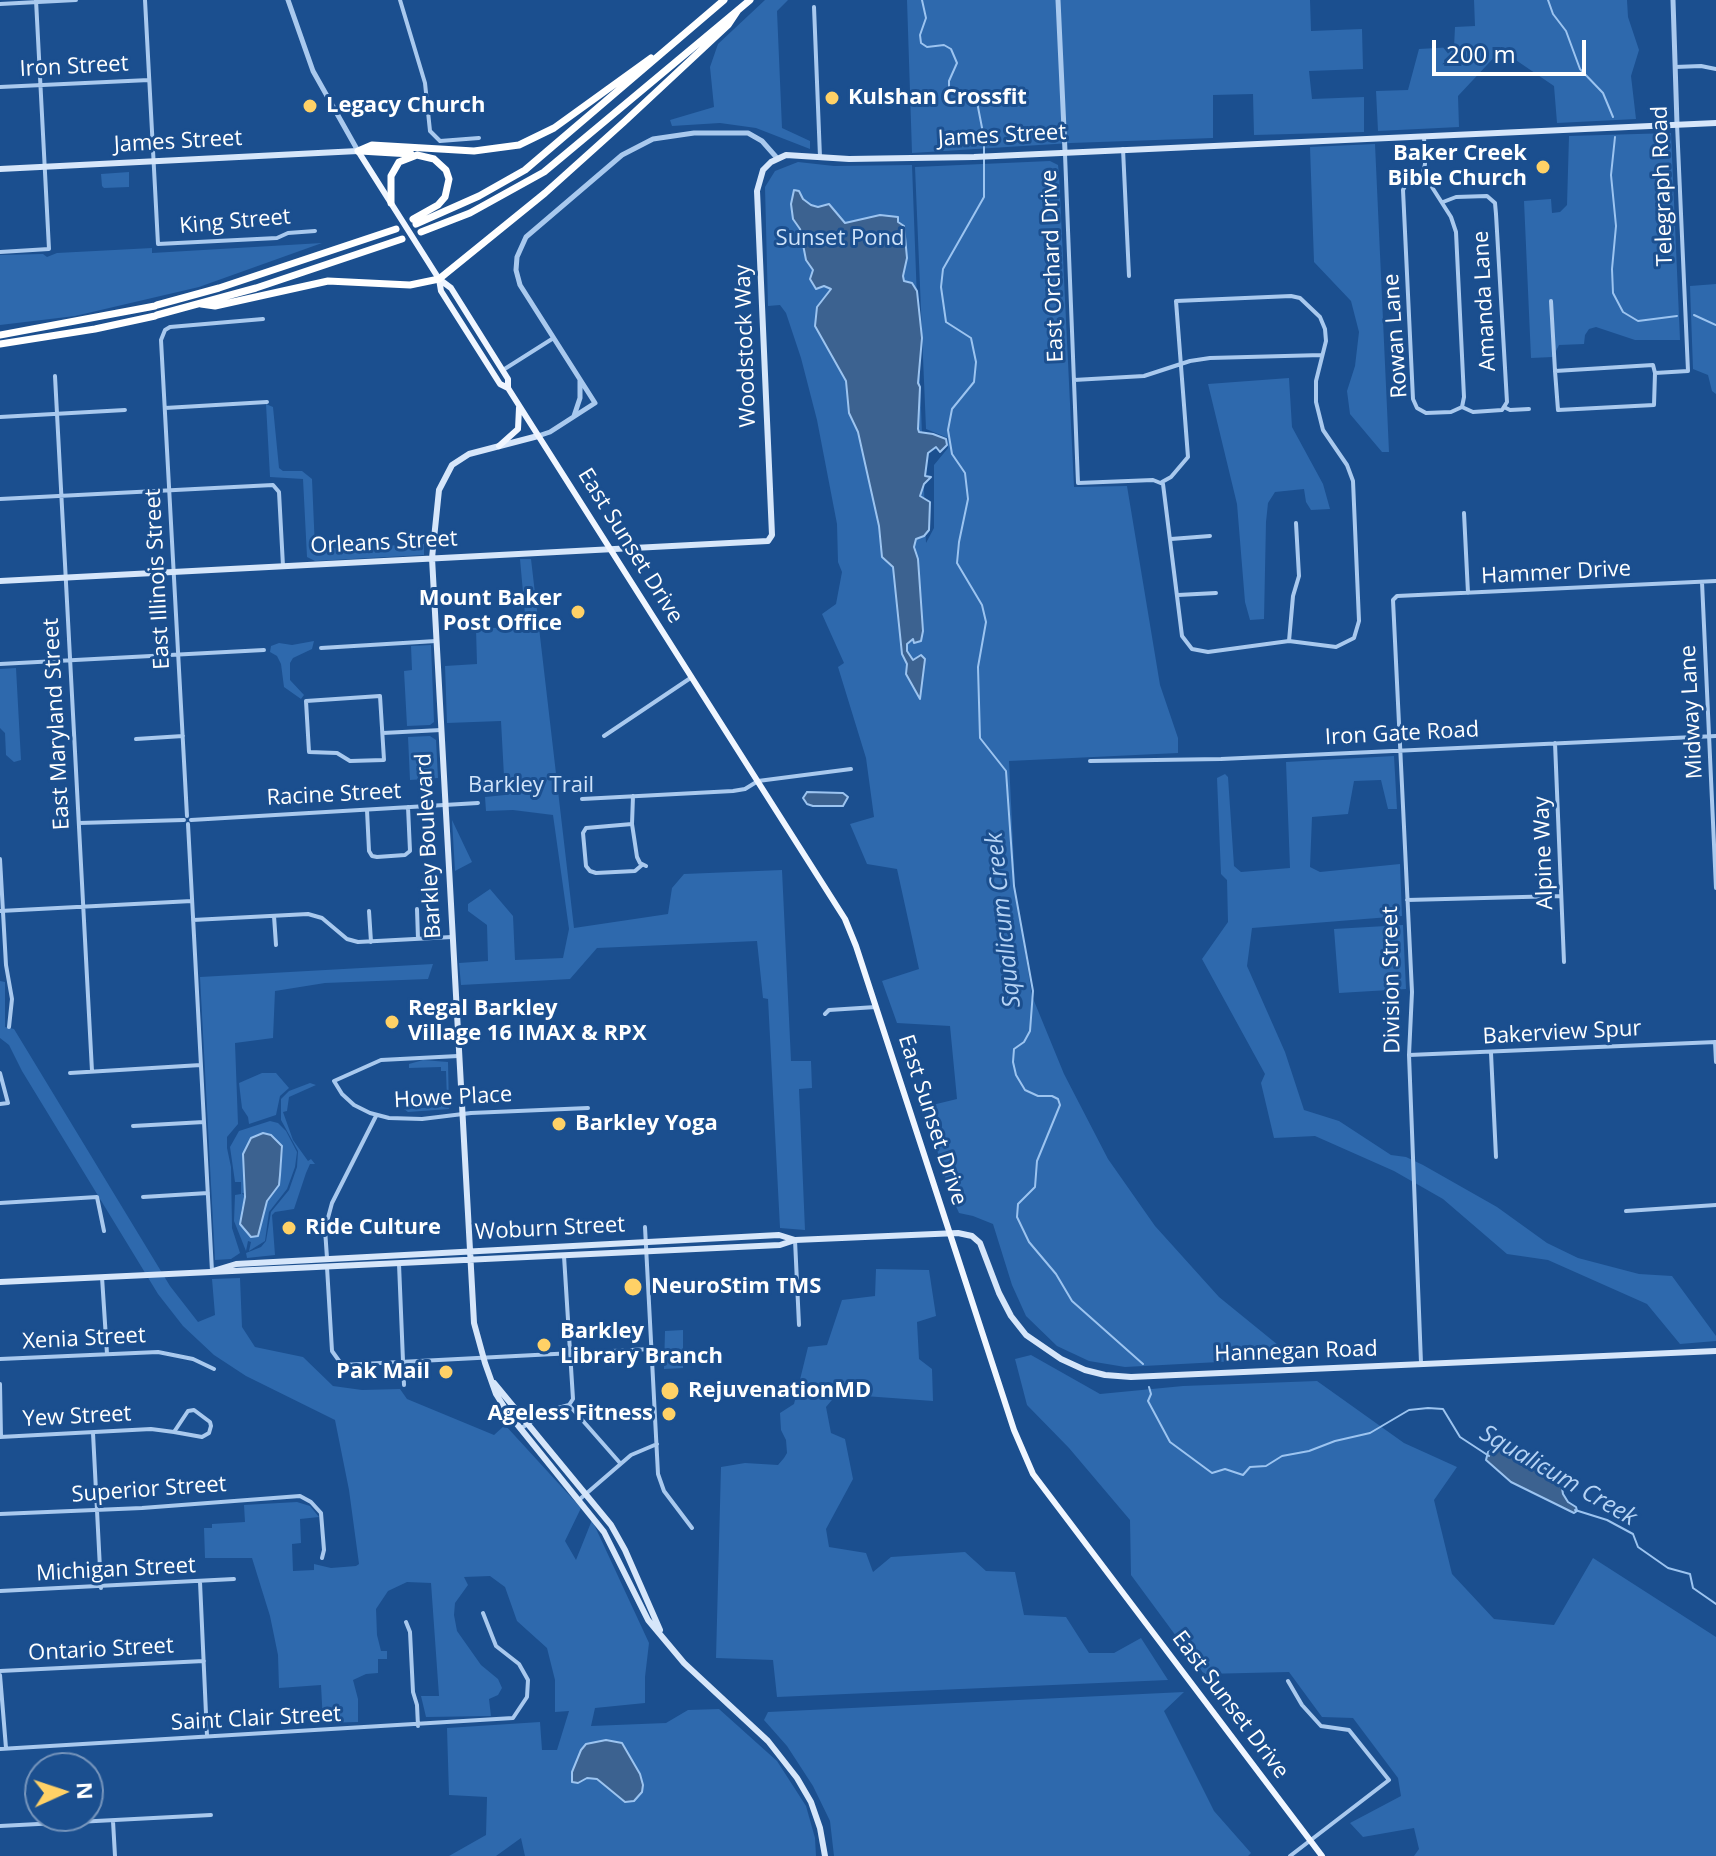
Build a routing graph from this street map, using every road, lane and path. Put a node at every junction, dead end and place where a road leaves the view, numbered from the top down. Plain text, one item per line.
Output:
1 (76, 0) edge
2 (145, 0) edge
3 (288, 0) edge
4 (400, 0) edge
5 (724, 0) edge
6 (750, 0) edge
7 (1058, 0) edge
8 (1673, 0) edge
9 (36, 1) edge
10 (0, 4) edge
11 (814, 7) dead end
12 (738, 10) junction
13 (661, 54) junction
14 (1674, 67) junction
15 (1716, 69) edge
16 (149, 80) junction
17 (40, 85) junction
18 (0, 87) edge
19 (1716, 123) edge
20 (1677, 124) junction
21 (1424, 136) junction
22 (479, 138) dead end
23 (1123, 149) junction
24 (358, 151) junction
25 (1065, 151) junction
26 (417, 155) junction
27 (820, 157) junction
28 (777, 158) junction
29 (153, 161) junction
30 (45, 167) junction
31 (0, 169) edge
32 (1423, 173) junction
33 (1443, 202) junction
34 (392, 204) junction
35 (396, 229) dead end
36 (315, 231) dead end
37 (421, 232) dead end
38 (402, 239) dead end
39 (0, 252) edge
40 (1129, 276) dead end
41 (439, 279) junction
42 (1551, 301) dead end
43 (201, 304) junction
44 (263, 319) dead end
45 (0, 335) edge
46 (552, 339) junction
47 (0, 344) edge
48 (1322, 355) junction
49 (1179, 365) junction
50 (503, 370) junction
51 (1555, 371) junction
52 (1655, 373) junction
53 (55, 376) dead end
54 (580, 379) junction
55 (1074, 380) junction
56 (508, 388) junction
57 (267, 402) dead end
58 (518, 404) junction
59 (1462, 407) junction
60 (1504, 407) junction
61 (165, 408) junction
62 (1529, 409) dead end
63 (125, 410) dead end
64 (57, 414) junction
65 (0, 417) edge
66 (574, 417) junction
67 (538, 436) junction
68 (499, 446) junction
69 (1162, 482) junction
70 (170, 490) junction
71 (61, 496) junction
72 (0, 499) edge
73 (1464, 513) dead end
74 (1296, 523) dead end
75 (1210, 536) dead end
76 (770, 539) joint
77 (1171, 539) junction
78 (611, 549) junction
79 (432, 558) junction
80 (283, 566) junction
81 (174, 572) junction
82 (66, 577) junction
83 (0, 581) edge
84 (1716, 581) edge
85 (1702, 582) junction
86 (1216, 593) dead end
87 (1468, 593) junction
88 (1178, 595) junction
89 (1397, 596) joint
90 (436, 641) junction
91 (1289, 641) junction
92 (321, 648) dead end
93 (264, 650) dead end
94 (178, 654) junction
95 (70, 660) junction
96 (0, 664) edge
97 (692, 677) junction
98 (441, 730) junction
99 (383, 733) junction
100 (183, 736) junction
101 (604, 736) dead end
102 (1713, 736) edge
103 (136, 739) dead end
104 (1555, 743) junction
105 (1399, 750) junction
106 (1090, 761) dead end
107 (851, 769) dead end
108 (758, 781) junction
109 (633, 796) junction
110 (582, 799) dead end
111 (478, 803) dead end
112 (445, 805) junction
113 (408, 807) junction
114 (367, 810) junction
115 (188, 820) junction
116 (79, 823) junction
117 (632, 824) junction
118 (0, 859) edge
119 (1716, 888) edge
120 (1561, 896) junction
121 (1407, 900) junction
122 (192, 901) junction
123 (83, 907) junction
124 (417, 909) dead end
125 (2, 911) edge
126 (369, 911) dead end
127 (274, 916) junction
128 (193, 920) junction
129 (452, 937) junction
130 (418, 939) junction
131 (2, 940) edge
132 (371, 942) junction
133 (276, 945) dead end
134 (1564, 962) dead end
135 (876, 1007) junction
136 (825, 1014) dead end
137 (9, 1027) dead end
138 (1715, 1042) edge
139 (1491, 1053) junction
140 (1409, 1055) junction
141 (458, 1056) junction
142 (1716, 1062) edge
143 (201, 1065) junction
144 (92, 1071) junction
145 (0, 1073) edge
146 (70, 1073) dead end
147 (0, 1104) edge
148 (588, 1108) dead end
149 (461, 1115) junction
150 (376, 1116) junction
151 (204, 1122) junction
152 (133, 1126) dead end
153 (1496, 1157) dead end
154 (208, 1193) junction
155 (143, 1197) dead end
156 (0, 1203) edge
157 (1716, 1205) edge
158 (1626, 1211) dead end
159 (645, 1227) dead end
160 (104, 1231) dead end
161 (950, 1233) junction
162 (795, 1240) junction
163 (645, 1242) junction
164 (468, 1252) junction
165 (646, 1252) junction
166 (564, 1256) junction
167 (327, 1259) junction
168 (469, 1261) junction
169 (399, 1264) junction
170 (327, 1268) junction
171 (212, 1271) junction
172 (102, 1277) junction
173 (0, 1282) edge
174 (799, 1325) dead end
175 (651, 1349) junction
176 (1716, 1351) edge
177 (107, 1354) junction
178 (570, 1354) junction
179 (0, 1359) edge
180 (483, 1359) junction
181 (403, 1364) junction
182 (1421, 1365) junction
183 (214, 1369) dead end
184 (493, 1382) junction
185 (0, 1384) edge
186 (404, 1385) dead end
187 (569, 1405) junction
188 (527, 1424) junction
189 (520, 1429) junction
190 (174, 1432) junction
191 (93, 1433) junction
192 (1, 1437) edge
193 (657, 1444) junction
194 (620, 1463) junction
195 (582, 1497) junction
196 (97, 1510) junction
197 (0, 1514) edge
198 (692, 1528) dead end
199 (322, 1558) dead end
200 (234, 1579) dead end
201 (200, 1582) junction
202 (101, 1588) junction
203 (0, 1591) edge
204 (483, 1613) dead end
205 (406, 1622) dead end
206 (204, 1661) junction
207 (0, 1673) edge
208 (1288, 1681) dead end
209 (418, 1726) junction
210 (207, 1737) junction
211 (3, 1748) edge
212 (211, 1815) dead end
213 (113, 1821) junction
214 (0, 1826) edge
215 (1310, 1840) junction
216 (115, 1856) edge
217 (825, 1856) edge
218 (1290, 1856) edge
219 (1322, 1856) edge

1 - 9 street
2 - 16 street
3 - 24 street, East Sunset Drive
4 - 22 street
5 - 13 highway
6 - 12 highway
7 - 25 street, East Orchard Drive
8 - 14 street, Telegraph Road
9 - 10 street
9 - 17 street
11 - 27 street
12 - 37 highway
12 - 41 highway
13 - 24 highway
13 - 26 highway
14 - 15 street
14 - 20 street, Telegraph Road
16 - 17 street, Iron Street
16 - 29 street
17 - 18 street, Iron Street
17 - 30 street
19 - 20 main road, James Street
20 - 21 main road, James Street
20 - 52 street, Telegraph Road
21 - 23 main road, James Street
21 - 32 street
23 - 25 main road, James Street
23 - 40 street
24 - 26 highway
24 - 29 main road, James Street
24 - 34 main road, East Sunset Drive
25 - 27 main road, James Street
25 - 55 street, East Orchard Drive
26 - 34 highway
27 - 28 main road, James Street
28 - 46 street
28 - 76 main road, Woodstock Way
29 - 30 main road, James Street
29 - 36 street, King Street
30 - 31 main road, James Street
30 - 39 street
32 - 33 street
32 - 59 street, Rowan Lane
33 - 59 street
33 - 60 street, Amanda Lane
34 - 41 main road, East Sunset Drive
35 - 45 highway
38 - 43 highway
41 - 43 highway
41 - 50 main road, East Sunset Drive
41 - 56 main road, East Sunset Drive
42 - 51 street
43 - 47 highway
44 - 61 street, East Illinois Street
46 - 50 street
46 - 54 street
48 - 49 street
48 - 49 street
48 - 91 street
49 - 55 street
49 - 69 street
50 - 56 main road, East Sunset Drive
51 - 52 street
51 - 52 street
53 - 64 street, East Maryland Street
54 - 66 street
54 - 66 street, Barkley Boulevard
55 - 69 street, East Orchard Drive
56 - 58 main road, East Sunset Drive
57 - 61 street
58 - 67 main road, East Sunset Drive
58 - 68 main road
59 - 60 street
60 - 62 street
61 - 70 street, East Illinois Street
63 - 64 street
64 - 65 street
64 - 71 street, East Maryland Street
66 - 67 street, Barkley Boulevard
67 - 68 main road, Barkley Boulevard
67 - 78 main road, East Sunset Drive
68 - 79 main road, Barkley Boulevard
69 - 77 street
70 - 71 street
70 - 80 street
70 - 81 street, East Illinois Street
71 - 72 street
71 - 82 street, East Maryland Street
73 - 87 street
74 - 91 street
75 - 77 street
76 - 78 main road, Orleans Street
77 - 88 street
78 - 79 main road, Orleans Street
78 - 97 main road, East Sunset Drive
79 - 80 main road, Orleans Street
79 - 90 main road, Barkley Boulevard
80 - 81 main road, Orleans Street
81 - 82 main road, Orleans Street
81 - 94 street, East Illinois Street
82 - 83 main road, Orleans Street
82 - 95 street, East Maryland Street
84 - 85 street, Hammer Drive
85 - 87 street, Hammer Drive
85 - 102 street, Midway Lane
86 - 88 street
87 - 89 street, Hammer Drive
88 - 91 street
89 - 105 street, Division Street
90 - 92 street
90 - 98 main road, Barkley Boulevard
93 - 94 street
94 - 95 street
94 - 100 street, East Illinois Street
95 - 96 street
95 - 116 street, East Maryland Street
97 - 101 street
97 - 108 main road, East Sunset Drive
98 - 99 street
98 - 112 main road, Barkley Boulevard
99 - 99 street
100 - 103 street
100 - 115 street, East Illinois Street
102 - 104 street, Iron Gate Road
102 - 119 street, Midway Lane
104 - 105 street, Iron Gate Road
104 - 120 street, Alpine Way
105 - 106 street, Iron Gate Road
105 - 121 street, Division Street
107 - 108 street
108 - 109 street
108 - 135 main road, East Sunset Drive
109 - 110 street
109 - 117 street
111 - 112 street, Racine Street
112 - 113 street, Racine Street
112 - 129 main road, Barkley Boulevard
113 - 114 street, Racine Street
113 - 114 street
114 - 115 street, Racine Street
115 - 116 street, Racine Street
115 - 122 street, East Illinois Street
116 - 123 street, East Maryland Street
117 - 117 street
118 - 125 street
120 - 121 street
120 - 134 street, Alpine Way
121 - 140 street, Division Street
122 - 123 street
122 - 128 street, East Illinois Street
123 - 125 street
123 - 144 street, East Maryland Street
124 - 130 street
125 - 131 street
126 - 132 street
127 - 128 street
127 - 132 street
127 - 133 street
128 - 143 street, East Illinois Street
129 - 130 street
129 - 141 main road, Barkley Boulevard
130 - 132 street
131 - 137 street
135 - 136 street
135 - 161 main road, East Sunset Drive
138 - 139 street, Bakerview Spur
138 - 142 street
139 - 140 street, Bakerview Spur
139 - 153 street
140 - 182 street, Division Street
141 - 149 main road, Barkley Boulevard
141 - 150 street, Howe Place
143 - 144 street
143 - 151 street, East Illinois Street
144 - 146 street
145 - 147 street
148 - 149 street, Howe Place
149 - 150 street, Howe Place
149 - 164 main road, Barkley Boulevard
150 - 167 street
151 - 152 street
151 - 154 street, East Illinois Street
154 - 155 street
154 - 171 street, East Illinois Street
156 - 160 street
157 - 158 street
159 - 163 street
161 - 162 main road, Woburn Street
161 - 182 main road, Hannegan Road
161 - 215 main road, East Sunset Drive
162 - 163 main road, Woburn Street
162 - 165 main road, Woburn Street
162 - 174 street
163 - 164 main road, Woburn Street
163 - 165 street
164 - 167 main road, Woburn Street
164 - 168 main road, Barkley Boulevard
165 - 166 main road, Woburn Street
165 - 175 street
166 - 168 main road, Woburn Street
166 - 178 street
167 - 170 street
167 - 171 main road, Woburn Street
168 - 169 main road, Woburn Street
168 - 180 main road, Barkley Boulevard
169 - 170 main road, Woburn Street
169 - 181 street
170 - 171 main road, Woburn Street
170 - 181 street
171 - 172 main road, Woburn Street
172 - 173 main road, Woburn Street
172 - 177 street
175 - 178 street
175 - 193 street
176 - 182 main road, Hannegan Road
177 - 179 street, Xenia Street
177 - 183 street, Xenia Street
178 - 180 street
178 - 187 street
180 - 181 street
180 - 184 main road, Barkley Boulevard
181 - 186 street
184 - 188 main road, Barkley Boulevard
184 - 189 main road, Barkley Boulevard
185 - 192 street
187 - 188 street
187 - 194 street
188 - 189 street
188 - 195 main road, Barkley Boulevard
189 - 195 main road, Barkley Boulevard
190 - 190 street
190 - 191 street, Yew Street
191 - 192 street, Yew Street
191 - 196 street
193 - 194 street
193 - 198 street
194 - 195 street
195 - 217 main road, Barkley Boulevard
196 - 197 street, Superior Street
196 - 199 street, Superior Street
196 - 202 street
200 - 201 street, Michigan Street
201 - 202 street, Michigan Street
201 - 206 street
202 - 203 street, Michigan Street
204 - 209 street, Saint Clair Street
205 - 209 street
206 - 207 street, Ontario Street
206 - 210 street
207 - 211 street
208 - 215 street
209 - 210 street, Saint Clair Street
210 - 211 street, Saint Clair Street
212 - 213 street
213 - 214 street
213 - 216 street
215 - 218 street
215 - 219 main road, East Sunset Drive

